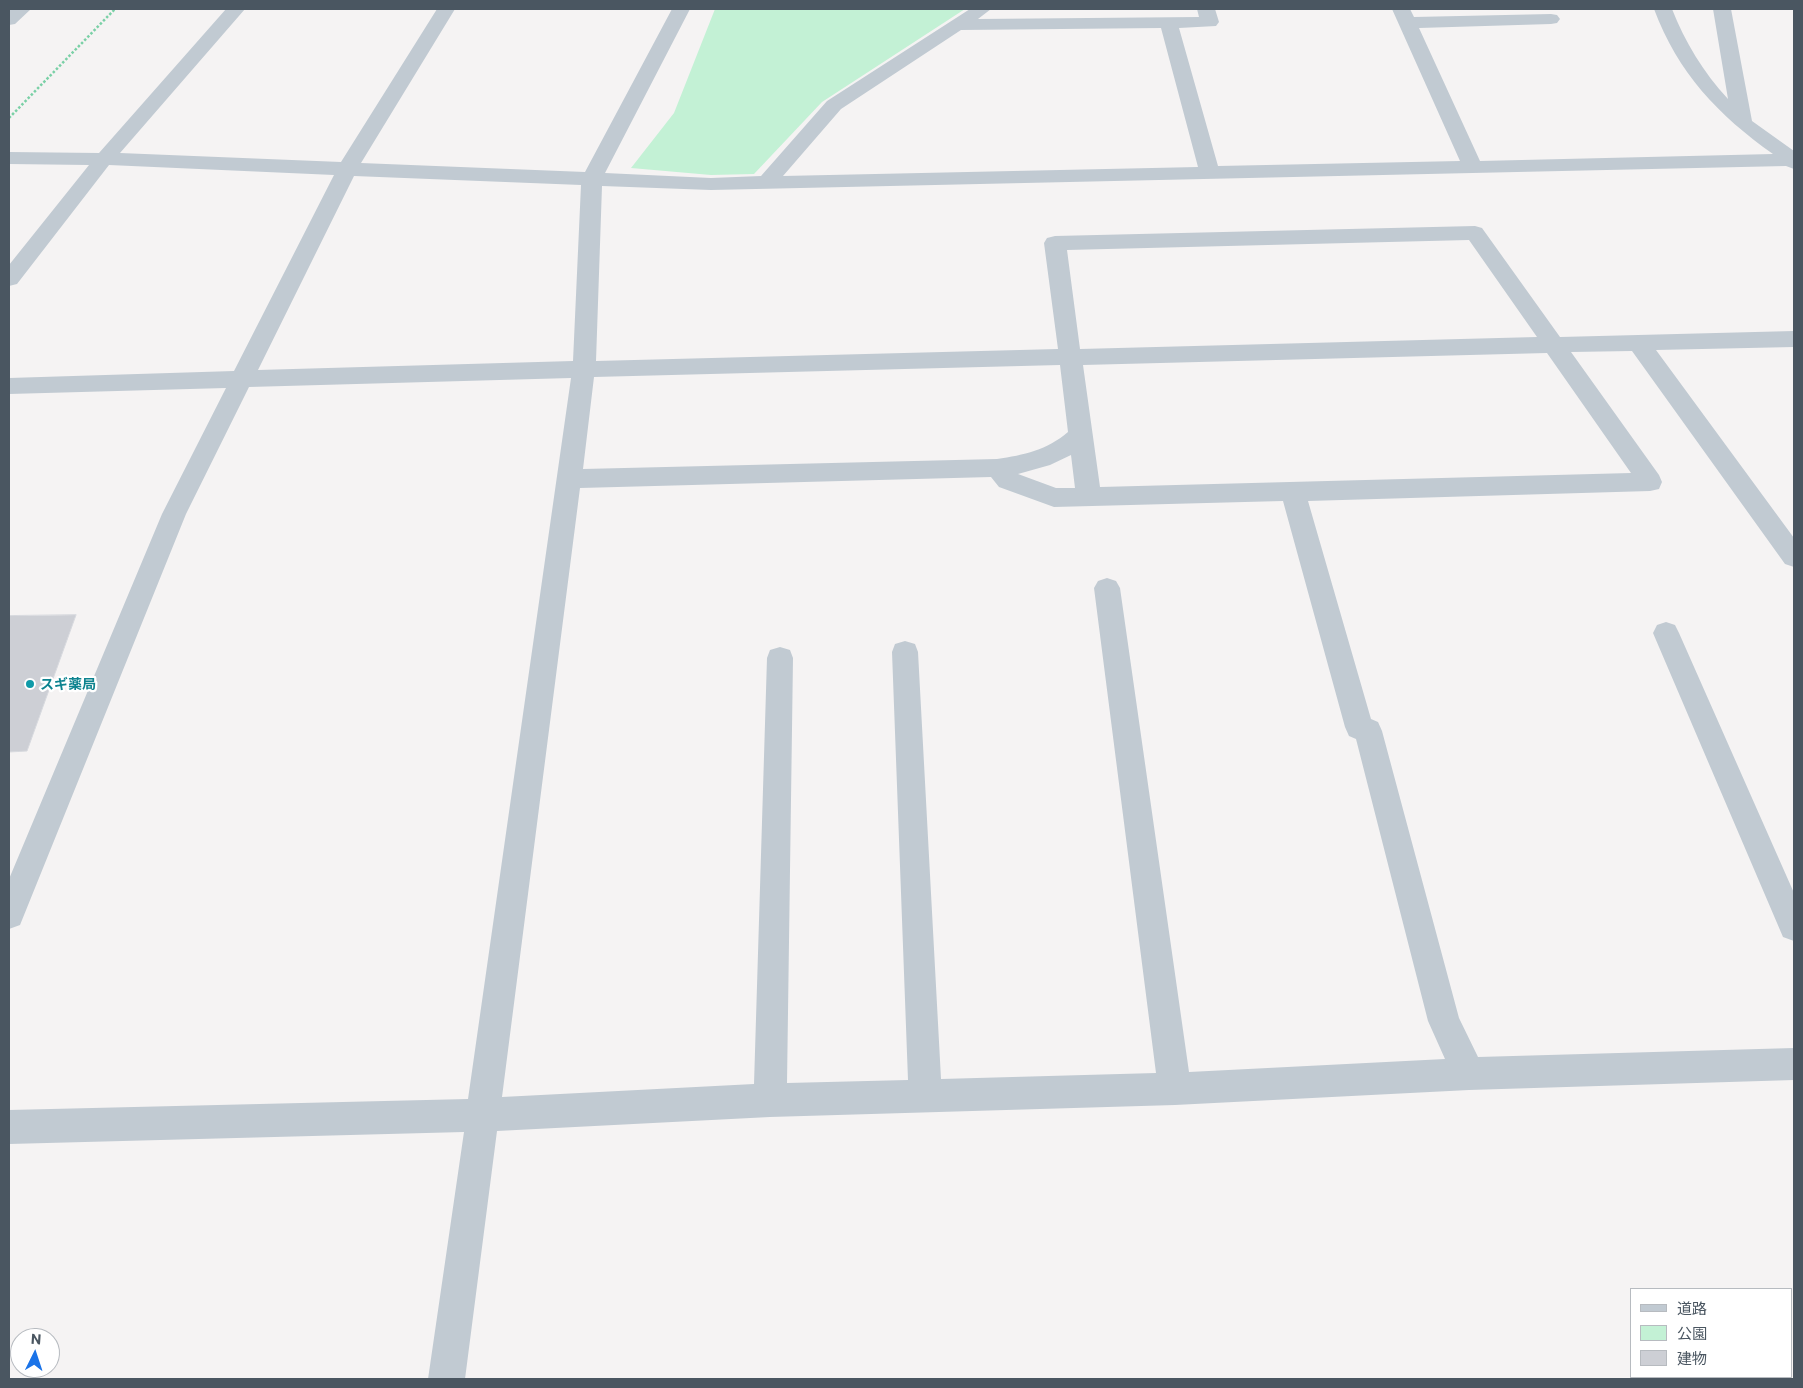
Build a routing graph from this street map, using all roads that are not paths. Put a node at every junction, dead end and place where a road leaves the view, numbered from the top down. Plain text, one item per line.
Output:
1 (22, 9) edge
2 (236, 9) edge
3 (446, 9) edge
4 (681, 9) edge
5 (982, 9) edge
6 (1206, 9) edge
7 (1663, 9) edge
8 (1722, 9) edge
9 (1404, 16) edge
10 (1552, 19) dead end
11 (9, 20) edge
12 (1169, 23) junction
13 (958, 25) junction
14 (1742, 122) junction
15 (9, 158) edge
16 (104, 159) junction
17 (1792, 159) edge
18 (1473, 167) junction
19 (348, 168) junction
20 (1210, 173) junction
21 (592, 178) junction
22 (767, 182) junction
23 (9, 279) edge
24 (1794, 339) edge
25 (1639, 344) junction
26 (1555, 346) junction
27 (1070, 359) junction
28 (584, 369) junction
29 (239, 381) junction
30 (9, 386) edge
31 (1080, 435) junction
32 (997, 468) junction
33 (570, 479) junction
34 (1293, 492) junction
35 (1088, 497) junction
36 (1794, 557) edge
37 (1107, 588) dead end
38 (1666, 633) dead end
39 (905, 652) dead end
40 (780, 658) dead end
41 (9, 915) edge
42 (1794, 926) edge
43 (1794, 1064) edge
44 (1468, 1074) junction
45 (1175, 1089) junction
46 (925, 1095) junction
47 (770, 1100) junction
48 (484, 1115) junction
49 (9, 1127) edge
50 (447, 1379) edge

1 - 11 street
2 - 16 street
3 - 19 street
4 - 21 street
5 - 13 street
6 - 12 street
7 - 14 street
8 - 14 street
9 - 10 street
9 - 18 street
12 - 13 street
12 - 20 street
13 - 22 street
14 - 17 street
15 - 16 street
16 - 19 street
16 - 23 street
17 - 18 street
18 - 20 street
19 - 21 street
19 - 29 street
20 - 22 street
21 - 22 street
21 - 28 street
24 - 25 street
25 - 26 street
25 - 36 street
26 - 27 street
26 - 27 street
26 - 34 street
27 - 28 street
27 - 31 street
28 - 29 street
28 - 33 street
29 - 30 street
29 - 41 street
31 - 32 street
31 - 35 street
32 - 33 street
32 - 35 street
33 - 48 street
34 - 35 street
34 - 44 street
37 - 45 street
38 - 42 street
39 - 46 street
40 - 47 street
43 - 44 street
44 - 45 street
45 - 46 street
46 - 47 street
47 - 48 street
48 - 49 street
48 - 50 street

